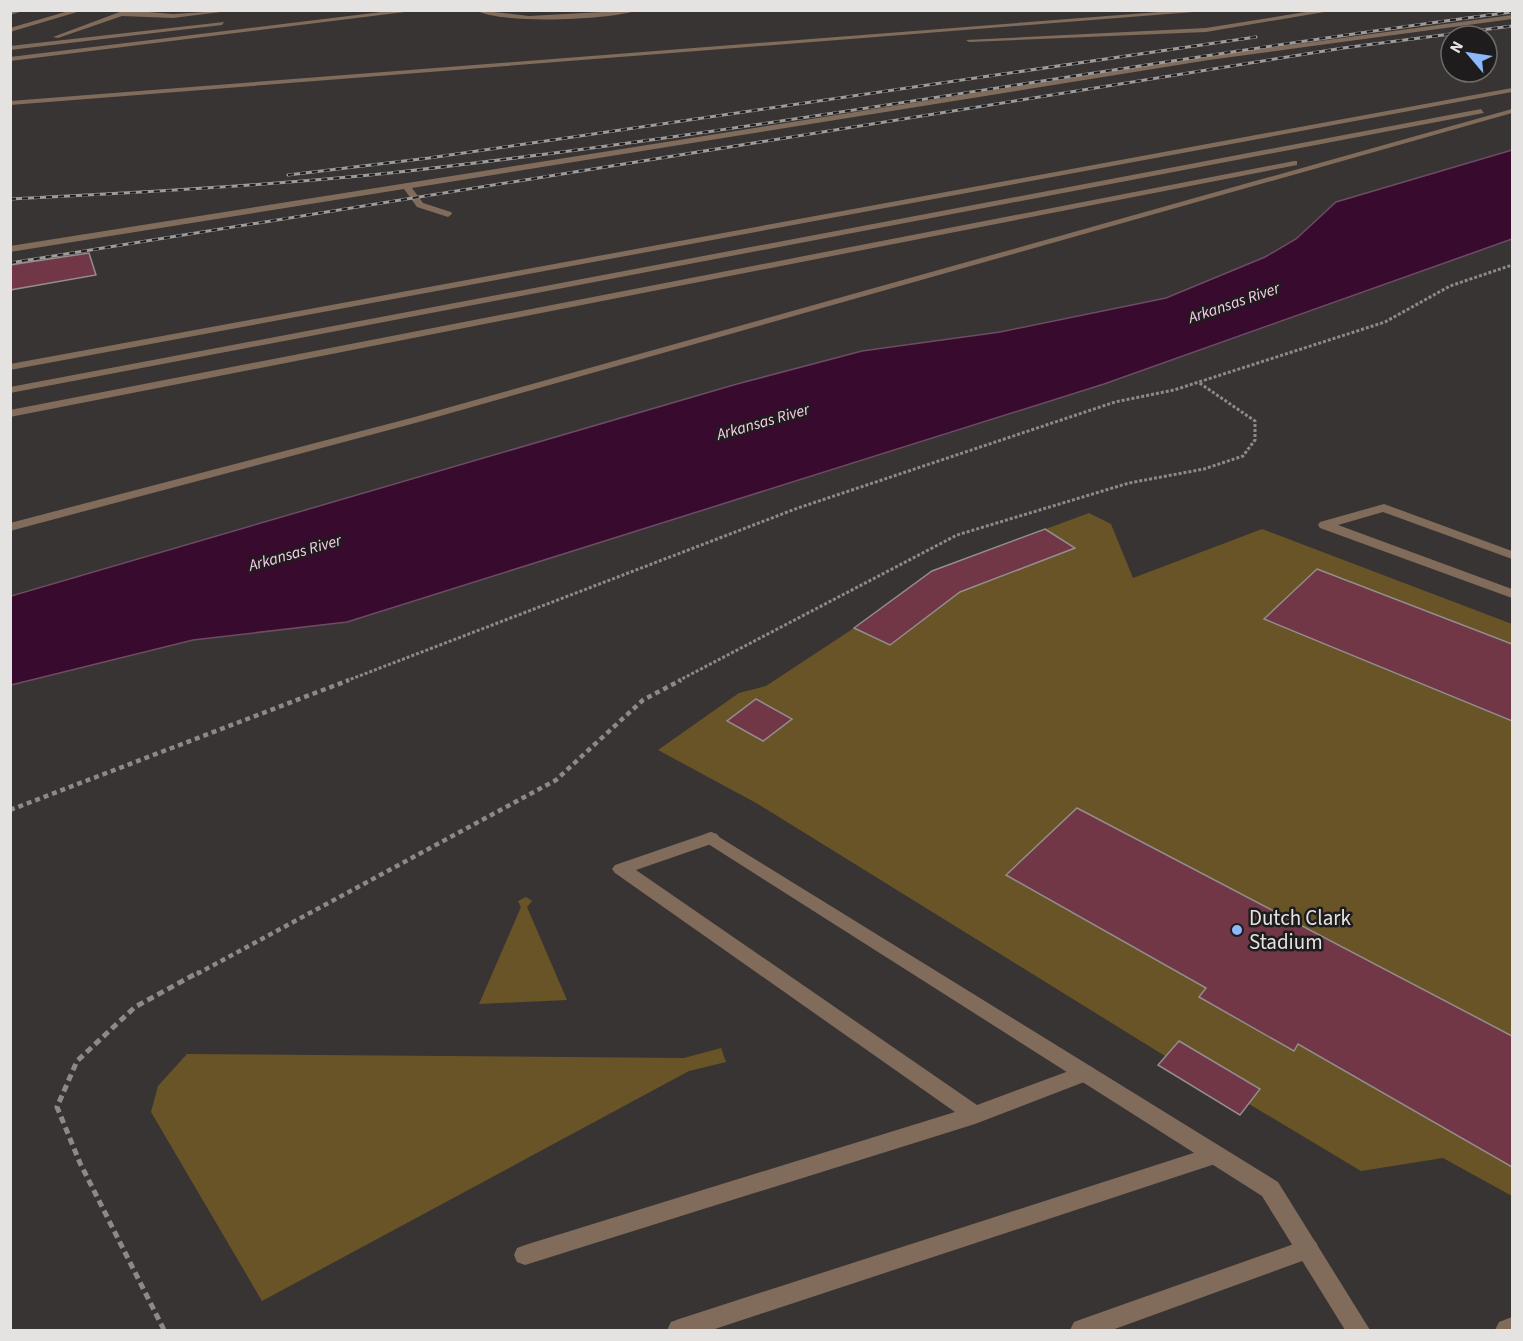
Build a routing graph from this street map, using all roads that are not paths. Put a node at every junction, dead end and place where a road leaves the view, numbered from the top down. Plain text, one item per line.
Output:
1 (21, 10) edge
2 (81, 10) edge
3 (131, 10) edge
4 (234, 10) edge
5 (418, 10) edge
6 (479, 10) edge
7 (635, 10) edge
8 (1216, 10) edge
9 (1333, 10) edge
10 (10, 13) edge
11 (122, 14) junction
12 (1512, 17) edge
13 (226, 23) dead end
14 (10, 30) edge
15 (956, 40) dead end
16 (932, 41) dead end
17 (50, 43) junction
18 (10, 48) edge
19 (723, 48) junction
20 (10, 59) edge
21 (1512, 90) edge
22 (10, 104) edge
23 (1512, 105) edge
24 (1512, 111) edge
25 (1338, 159) junction
26 (406, 187) junction
27 (448, 214) dead end
28 (10, 249) edge
29 (10, 367) edge
30 (10, 390) edge
31 (10, 414) edge
32 (10, 527) edge
33 (1512, 555) edge
34 (1512, 594) edge
35 (1085, 1073) junction
36 (975, 1115) junction
37 (1215, 1155) junction
38 (1308, 1250) junction
39 (525, 1255) dead end
40 (1512, 1328) edge
41 (679, 1330) edge
42 (1082, 1330) edge
43 (1358, 1330) edge
44 (1507, 1330) edge

1 - 10 street
2 - 14 street
3 - 11 street
4 - 11 street
5 - 20 street
6 - 7 street
8 - 19 street
9 - 15 street
11 - 17 street
12 - 26 street
13 - 17 street
16 - 19 street
17 - 18 street
19 - 22 street
21 - 29 street
23 - 30 street
24 - 25 street
25 - 31 street
25 - 32 street
26 - 27 street
26 - 28 street
33 - 34 street
35 - 36 street
35 - 36 street
35 - 37 street
36 - 39 street
37 - 38 street
37 - 41 street
38 - 42 street
38 - 43 street
40 - 44 street

